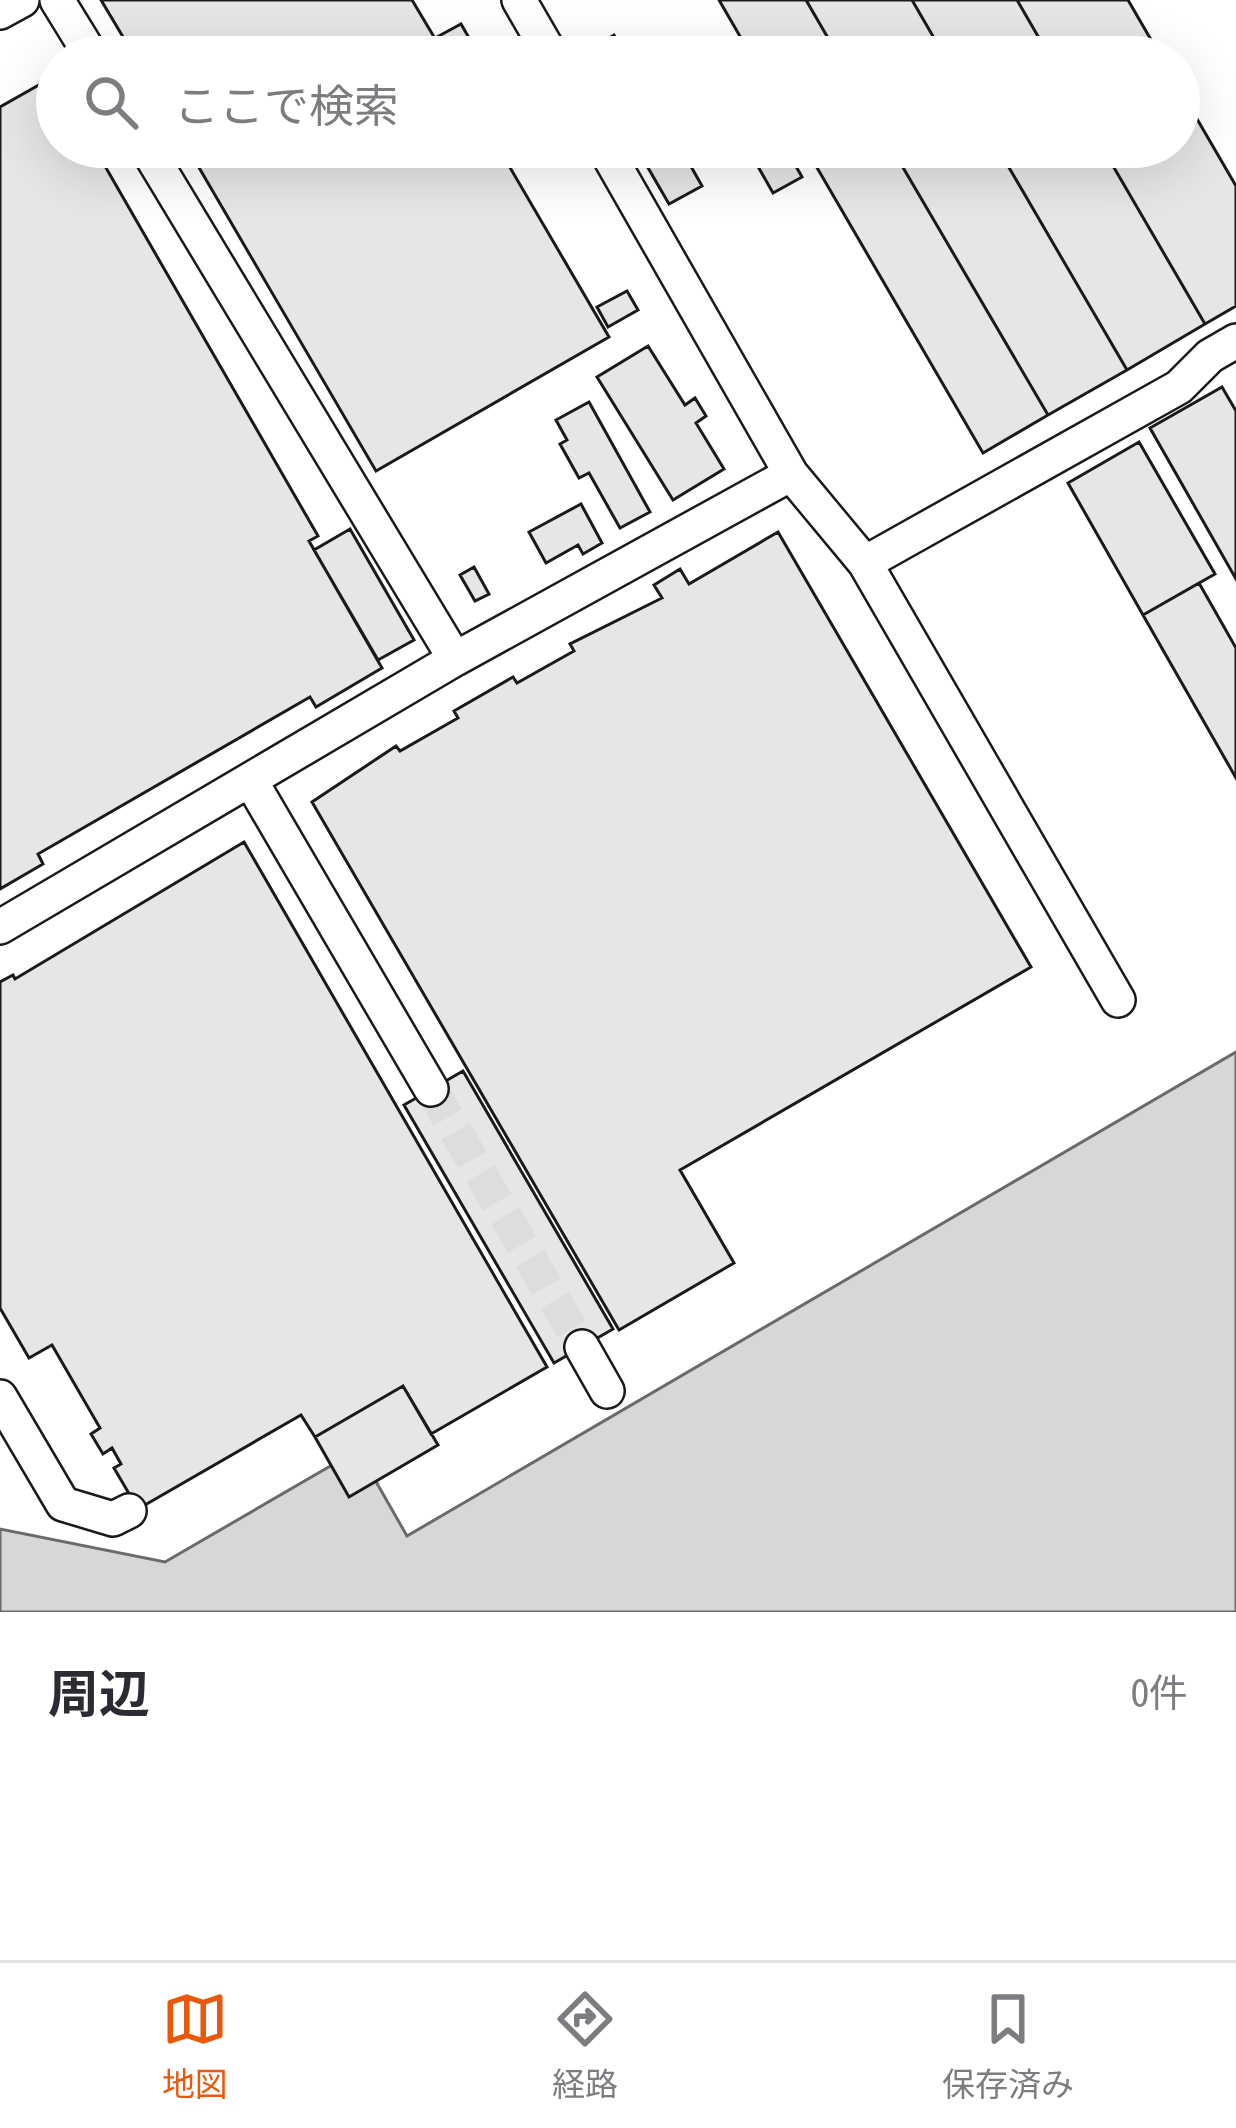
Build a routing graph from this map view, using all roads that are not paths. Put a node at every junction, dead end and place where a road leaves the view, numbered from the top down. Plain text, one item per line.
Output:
1 (22, 0) edge
2 (57, 0) edge
3 (519, 0) edge
4 (0, 12) edge
5 (79, 36) edge
6 (540, 36) edge
7 (159, 168) edge
8 (616, 168) edge
9 (1236, 341) edge
10 (791, 474) junction
11 (865, 563) junction
12 (455, 659) junction
13 (252, 783) junction
14 (0, 927) edge
15 (1118, 1000) dead end
16 (431, 1089) tunnel mouth
17 (582, 1348) tunnel mouth
18 (608, 1391) dead end
19 (0, 1396) edge
20 (129, 1511) dead end

1 - 4 lane
2 - 5 lane
3 - 6 lane
7 - 12 lane
8 - 10 lane
9 - 11 lane
10 - 11 lane
10 - 12 lane
11 - 15 lane
12 - 13 lane
13 - 14 lane
13 - 16 lane
17 - 18 lane
19 - 20 lane

